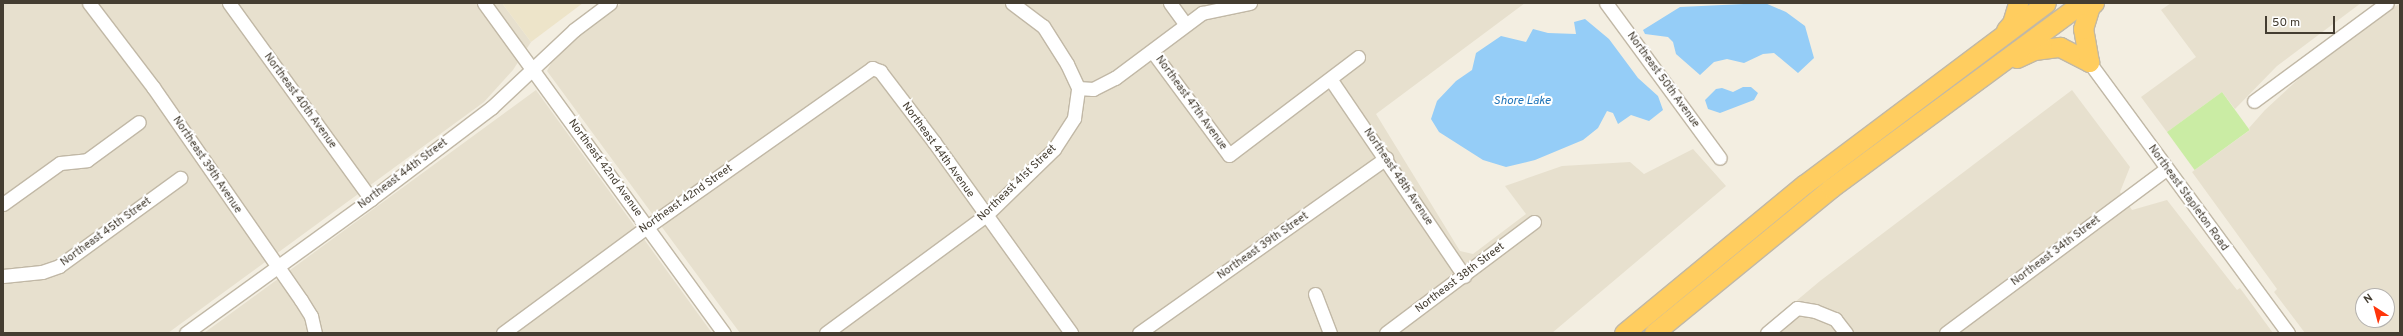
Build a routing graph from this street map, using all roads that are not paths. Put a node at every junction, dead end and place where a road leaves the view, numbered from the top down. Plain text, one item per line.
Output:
1 (89, 3) edge
2 (229, 3) edge
3 (484, 3) edge
4 (610, 3) edge
5 (1012, 3) edge
6 (1170, 3) edge
7 (1250, 3) edge
8 (1606, 3) edge
9 (2018, 3) edge
10 (2046, 3) edge
11 (2082, 3) edge
12 (2094, 3) edge
13 (2387, 3) edge
14 (1185, 24) junction
15 (2003, 34) junction
16 (1152, 51) junction
17 (1358, 57) dead end
18 (2088, 62) junction
19 (532, 68) junction
20 (872, 68) joint
21 (1331, 80) junction
22 (1078, 88) junction
23 (2254, 101) dead end
24 (1935, 111) junction
25 (139, 122) dead end
26 (1386, 158) junction
27 (1720, 158) dead end
28 (2166, 169) junction
29 (180, 178) dead end
30 (371, 199) junction
31 (3, 204) edge
32 (986, 215) junction
33 (1534, 222) dead end
34 (648, 227) junction
35 (277, 268) junction
36 (3, 276) edge
37 (1464, 276) junction
38 (1315, 294) dead end
39 (186, 333) edge
40 (315, 333) edge
41 (503, 333) edge
42 (724, 333) edge
43 (826, 333) edge
44 (1071, 333) edge
45 (1139, 333) edge
46 (1330, 333) edge
47 (1386, 333) edge
48 (1624, 333) edge
49 (1654, 333) edge
50 (1767, 333) edge
51 (1846, 333) edge
52 (1946, 333) edge
53 (2288, 333) edge

1 - 35 street, Northeast 39th Avenue
2 - 30 street, Northeast 40th Avenue
3 - 19 street, Northeast 42nd Avenue
4 - 19 street, Northeast 44th Street
5 - 22 street
6 - 14 street
7 - 14 street
8 - 27 street, Northeast 50th Avenue
9 - 15 highway
10 - 15 highway
11 - 24 highway
12 - 18 highway
13 - 23 street
14 - 16 street
15 - 48 highway
16 - 21 street, Northeast 47th Avenue
16 - 22 street
17 - 21 street
18 - 24 highway
18 - 28 street, Northeast Stapleton Road
19 - 30 street, Northeast 44th Street
19 - 34 street, Northeast 42nd Avenue
20 - 32 street, Northeast 44th Avenue
20 - 34 street, Northeast 42nd Street
21 - 26 street, Northeast 48th Avenue
22 - 32 street, Northeast 41st Street
24 - 49 highway
25 - 31 street
26 - 37 street, Northeast 48th Avenue
26 - 45 street, Northeast 39th Street
28 - 52 street, Northeast 34th Street
28 - 53 street, Northeast Stapleton Road
29 - 36 street, Northeast 45th Street
30 - 35 street, Northeast 44th Street
32 - 43 street, Northeast 41st Street
32 - 44 street, Northeast 44th Avenue
33 - 37 street, Northeast 38th Street
34 - 41 street, Northeast 42nd Street
34 - 42 street, Northeast 42nd Avenue
35 - 39 street, Northeast 44th Street
35 - 40 street, Northeast 39th Avenue
37 - 47 street, Northeast 38th Street
38 - 46 street
50 - 51 street

